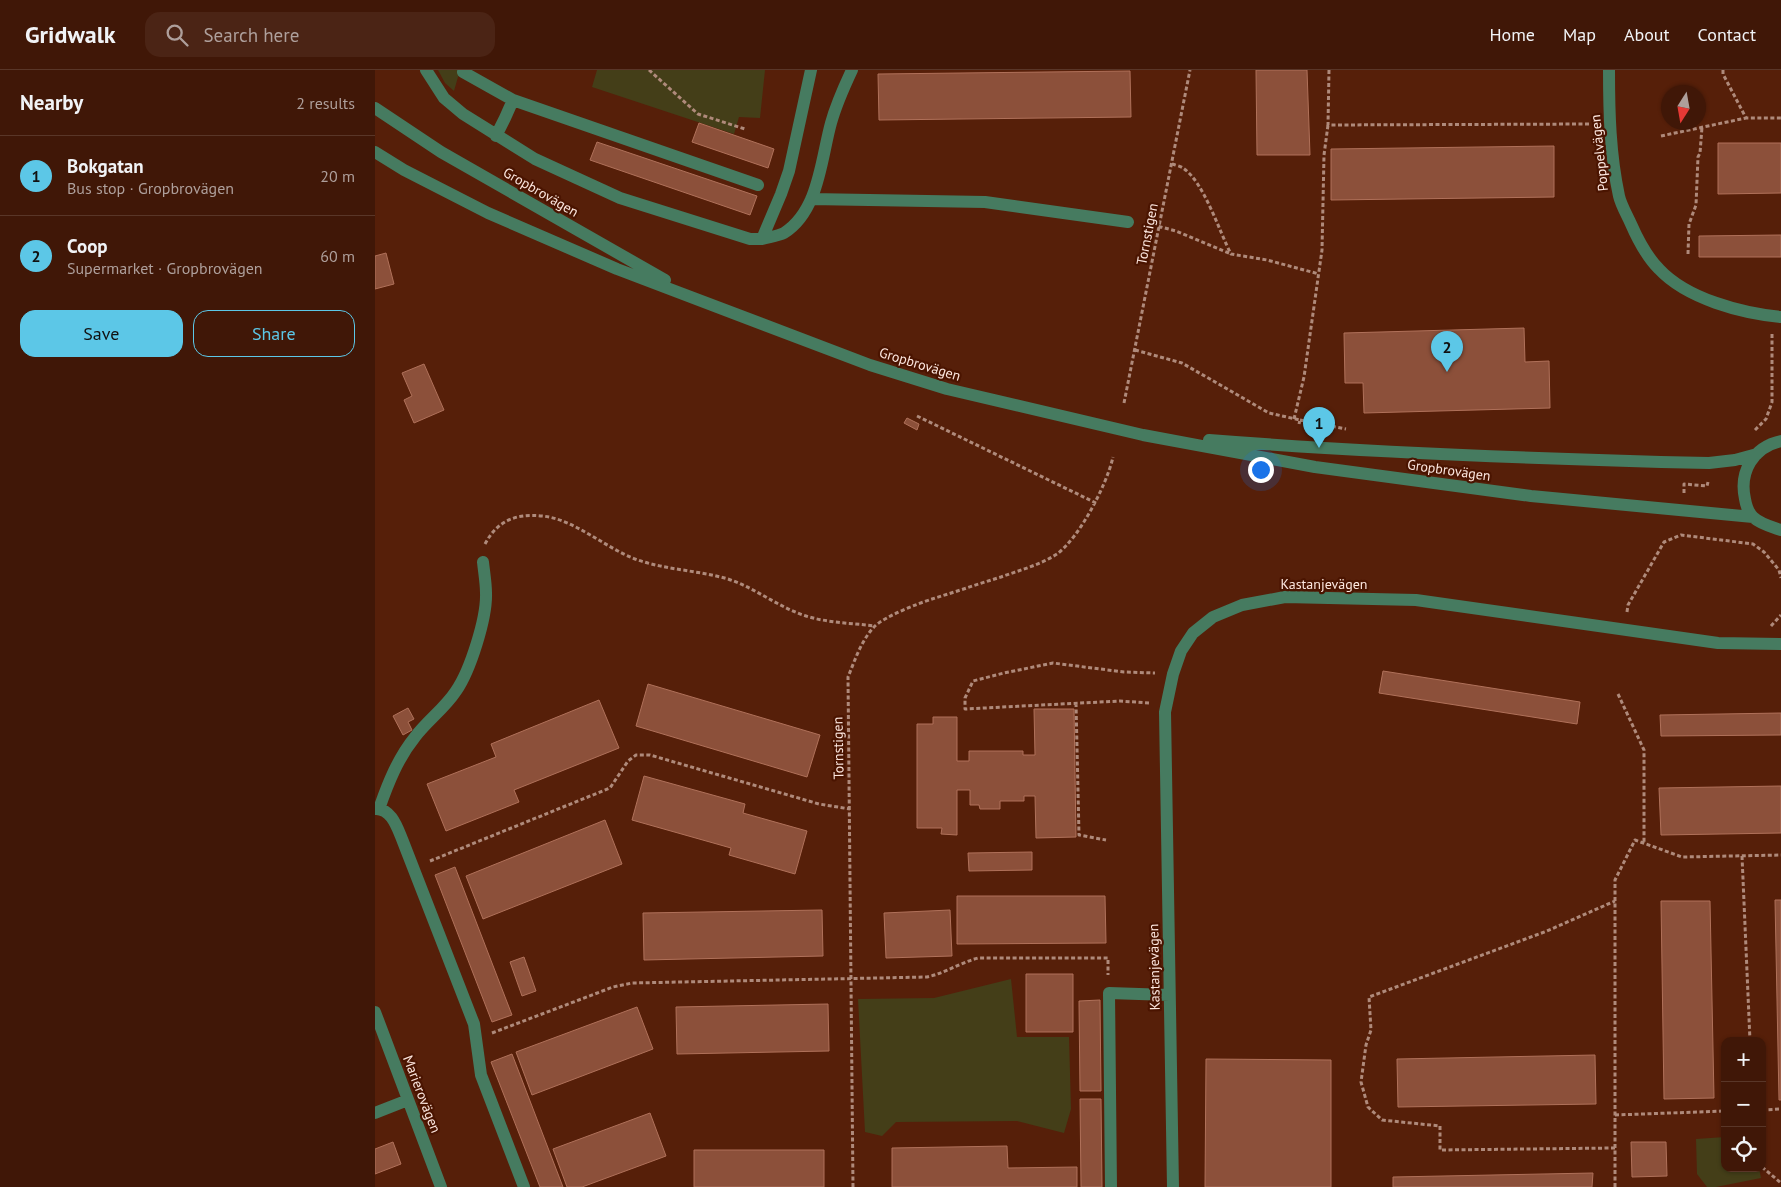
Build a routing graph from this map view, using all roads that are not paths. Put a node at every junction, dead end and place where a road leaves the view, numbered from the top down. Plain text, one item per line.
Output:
1 (426, 70) edge
2 (811, 70) edge
3 (852, 70) edge
4 (1609, 70) edge
5 (463, 72) dead end
6 (513, 100) junction
7 (375, 108) edge
8 (495, 136) junction
9 (375, 152) edge
10 (758, 186) dead end
11 (811, 199) junction
12 (1128, 222) road end
13 (762, 239) junction
14 (696, 298) junction
15 (1776, 316) edge
16 (1781, 431) edge
17 (1143, 435) junction
18 (1776, 442) edge
19 (1757, 454) junction
20 (1753, 516) junction
21 (1781, 530) edge
22 (483, 562) road end
23 (1781, 644) edge
24 (377, 809) edge
25 (1169, 995) junction
26 (375, 1012) edge
27 (408, 1100) junction
28 (375, 1114) edge
29 (441, 1187) edge
30 (524, 1187) edge
31 (1111, 1187) edge
32 (1173, 1187) edge

1 - 8 street
2 - 13 street
3 - 11 street
4 - 15 street, Poppelvägen
5 - 6 street
6 - 8 street
6 - 10 street
7 - 14 street, Gropbrovägen
8 - 13 street
9 - 14 street, Gropbrovägen
11 - 12 street
11 - 13 street
14 - 17 street, Gropbrovägen
16 - 18 street
17 - 19 street, Gropbrovägen
17 - 20 street, Gropbrovägen
18 - 19 street
19 - 20 street
20 - 21 street
22 - 24 street
23 - 25 street, Kastanjevägen
24 - 30 street
25 - 31 street
25 - 32 street, Kastanjevägen
26 - 27 street, Marierovägen
27 - 28 street
27 - 29 street, Marierovägen

